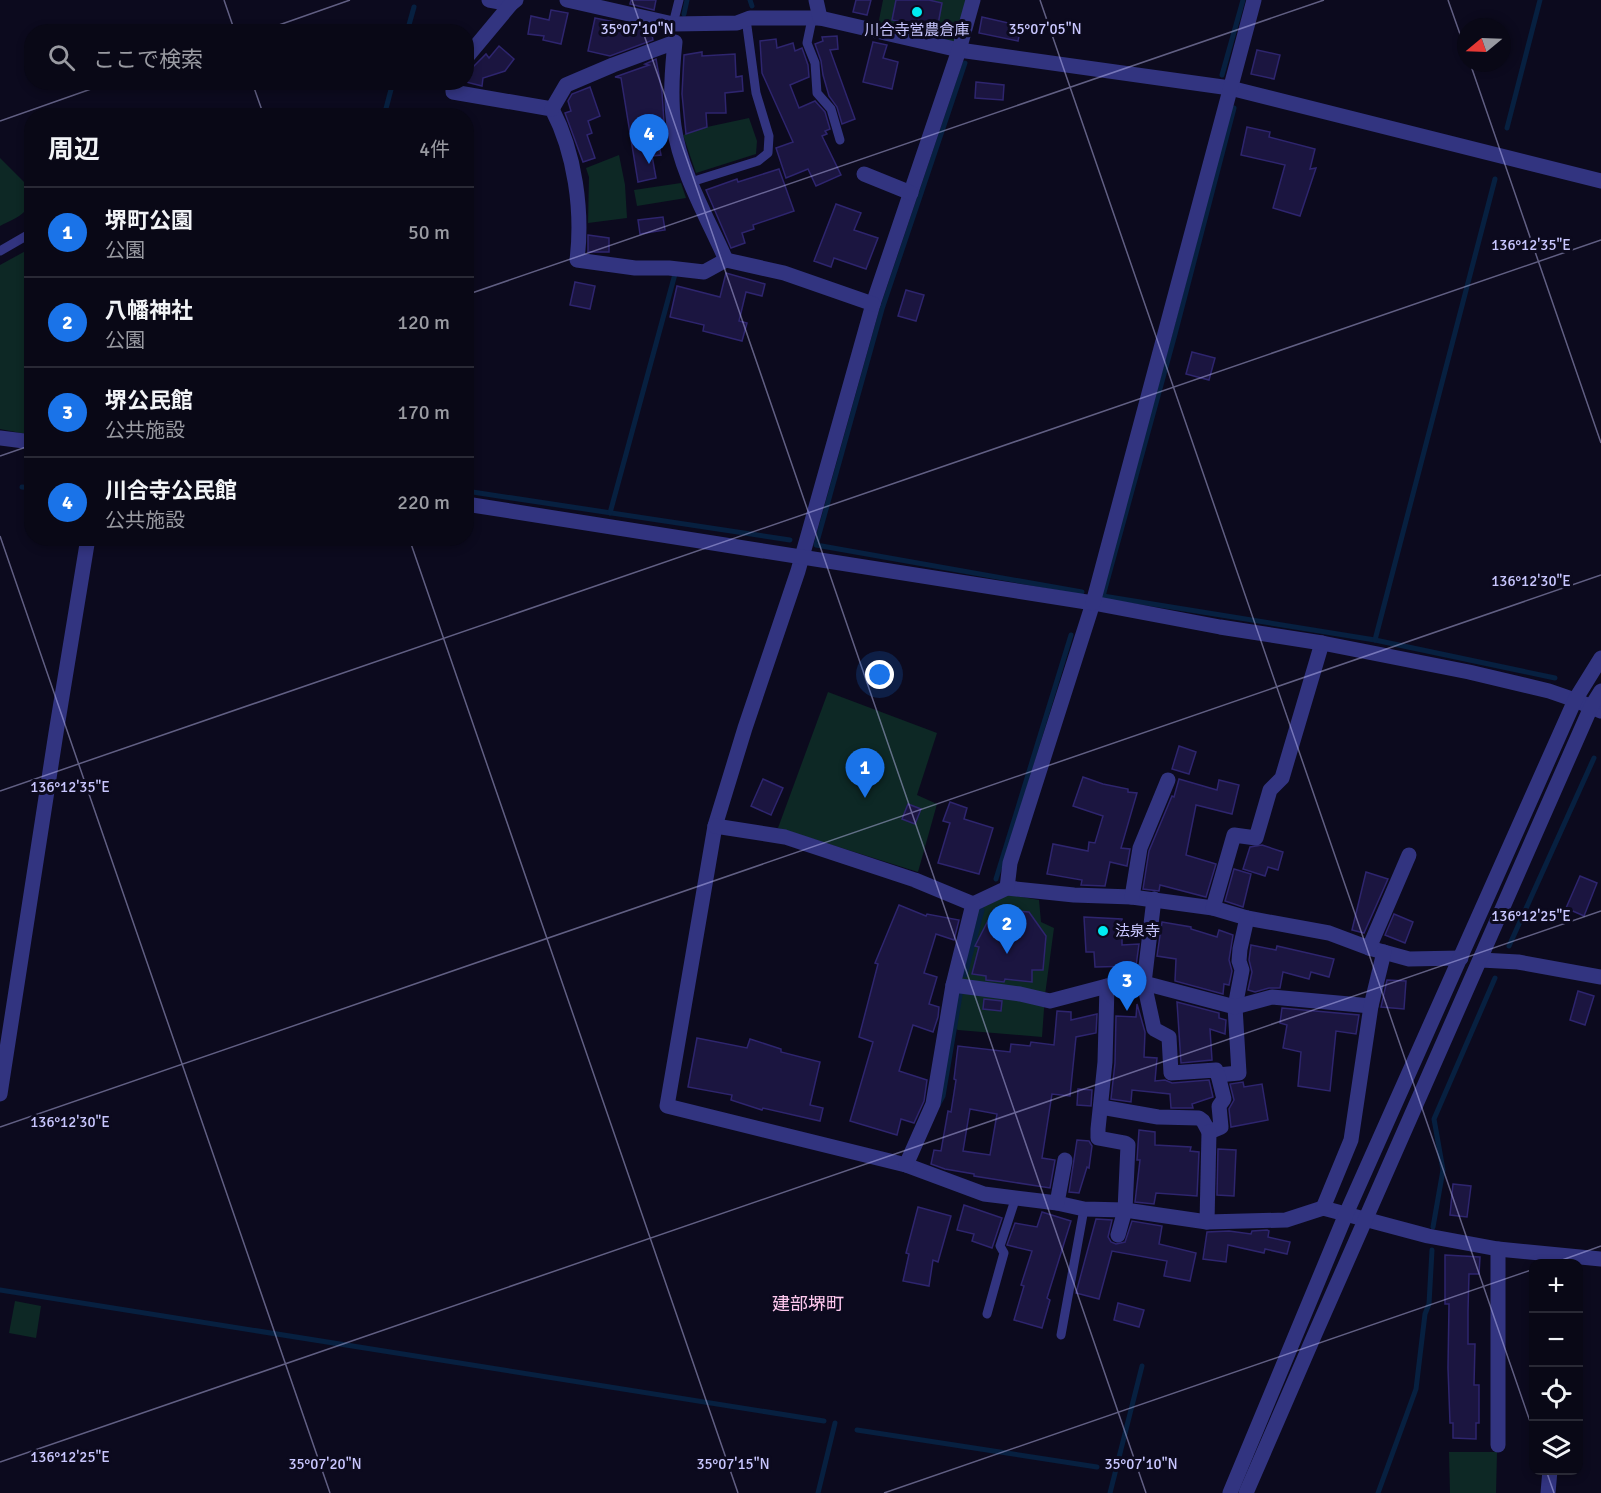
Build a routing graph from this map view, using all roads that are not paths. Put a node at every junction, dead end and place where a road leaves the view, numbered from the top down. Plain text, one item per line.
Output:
1 (489, 0) edge
2 (567, 0) edge
3 (679, 0) edge
4 (816, 0) edge
5 (974, 0) edge
6 (1254, 0) edge
7 (513, 2) edge
8 (746, 19) junction
9 (816, 19) junction
10 (673, 24) junction
11 (675, 42) junction
12 (474, 48) edge
13 (958, 50) junction
14 (1230, 88) junction
15 (453, 90) edge
16 (552, 109) junction
17 (840, 140) dead end
18 (864, 174) dead end
19 (1601, 181) edge
20 (691, 182) junction
21 (911, 193) junction
22 (24, 237) edge
23 (0, 251) edge
24 (726, 260) junction
25 (873, 304) junction
26 (0, 438) edge
27 (24, 441) edge
28 (474, 505) edge
29 (87, 546) edge
30 (801, 558) junction
31 (1093, 603) junction
32 (1322, 643) junction
33 (1601, 658) edge
34 (1601, 691) edge
35 (1575, 700) junction
36 (1596, 709) edge
37 (1168, 780) dead end
38 (715, 826) junction
39 (1409, 855) dead end
40 (1006, 888) junction
41 (1132, 897) junction
42 (1154, 900) junction
43 (973, 904) junction
44 (1213, 908) junction
45 (1246, 918) junction
46 (1377, 950) junction
47 (1461, 958) junction
48 (1481, 960) junction
49 (1601, 977) edge
50 (1144, 983) junction
51 (953, 985) junction
52 (1107, 986) junction
53 (1371, 1006) junction
54 (1235, 1007) junction
55 (1218, 1075) junction
56 (0, 1094) edge
57 (1101, 1107) junction
58 (1209, 1132) junction
59 (1065, 1160) dead end
60 (906, 1165) junction
61 (1016, 1197) junction
62 (1056, 1203) junction
63 (1323, 1208) junction
64 (1084, 1209) junction
65 (1125, 1210) junction
66 (1347, 1215) junction
67 (1364, 1220) junction
68 (1207, 1222) junction
69 (1118, 1235) dead end
70 (1498, 1249) junction
71 (1566, 1259) edge
72 (1601, 1259) edge
73 (1583, 1260) edge
74 (987, 1314) dead end
75 (1061, 1335) dead end
76 (1498, 1445) dead end
77 (1550, 1475) edge
78 (1230, 1493) edge
79 (1246, 1493) edge
80 (1548, 1493) edge

1 - 7 street
2 - 10 street
3 - 10 lane
4 - 9 street
5 - 13 street
6 - 14 street
7 - 12 street
8 - 9 street
8 - 10 street
8 - 20 lane
9 - 13 street
9 - 17 lane
10 - 11 street
11 - 16 street
11 - 20 street
13 - 14 street
13 - 21 street
14 - 19 street
14 - 31 street
15 - 16 street
16 - 24 street
18 - 21 street
20 - 24 street
21 - 25 street
22 - 23 lane
24 - 25 street
25 - 30 street
26 - 27 street
28 - 30 street
29 - 56 street
30 - 31 street
30 - 38 street
31 - 32 street
31 - 40 street
32 - 35 street
32 - 44 street
33 - 35 street
34 - 36 street
35 - 36 street
35 - 47 street
36 - 48 street
37 - 41 street
38 - 43 street
38 - 60 street
39 - 46 street
40 - 41 street
40 - 43 street
41 - 42 street
42 - 44 street
42 - 50 street
43 - 51 street
44 - 45 street
45 - 46 street
45 - 54 street
46 - 47 street
46 - 53 street
47 - 48 street
47 - 66 street
48 - 49 street
48 - 67 street
50 - 52 street
50 - 54 street
50 - 55 street
51 - 52 street
51 - 60 street
52 - 57 street
53 - 54 street
53 - 63 street
54 - 55 street
55 - 58 street
57 - 58 street
57 - 65 street
58 - 68 street
59 - 62 street
60 - 61 street
61 - 62 street
61 - 74 lane
62 - 64 street
63 - 66 street
63 - 68 street
64 - 65 street
64 - 75 lane
65 - 68 street
65 - 69 street
66 - 67 street
66 - 78 street
67 - 70 street
67 - 79 street
70 - 71 street
70 - 76 street
72 - 73 street
77 - 80 street

